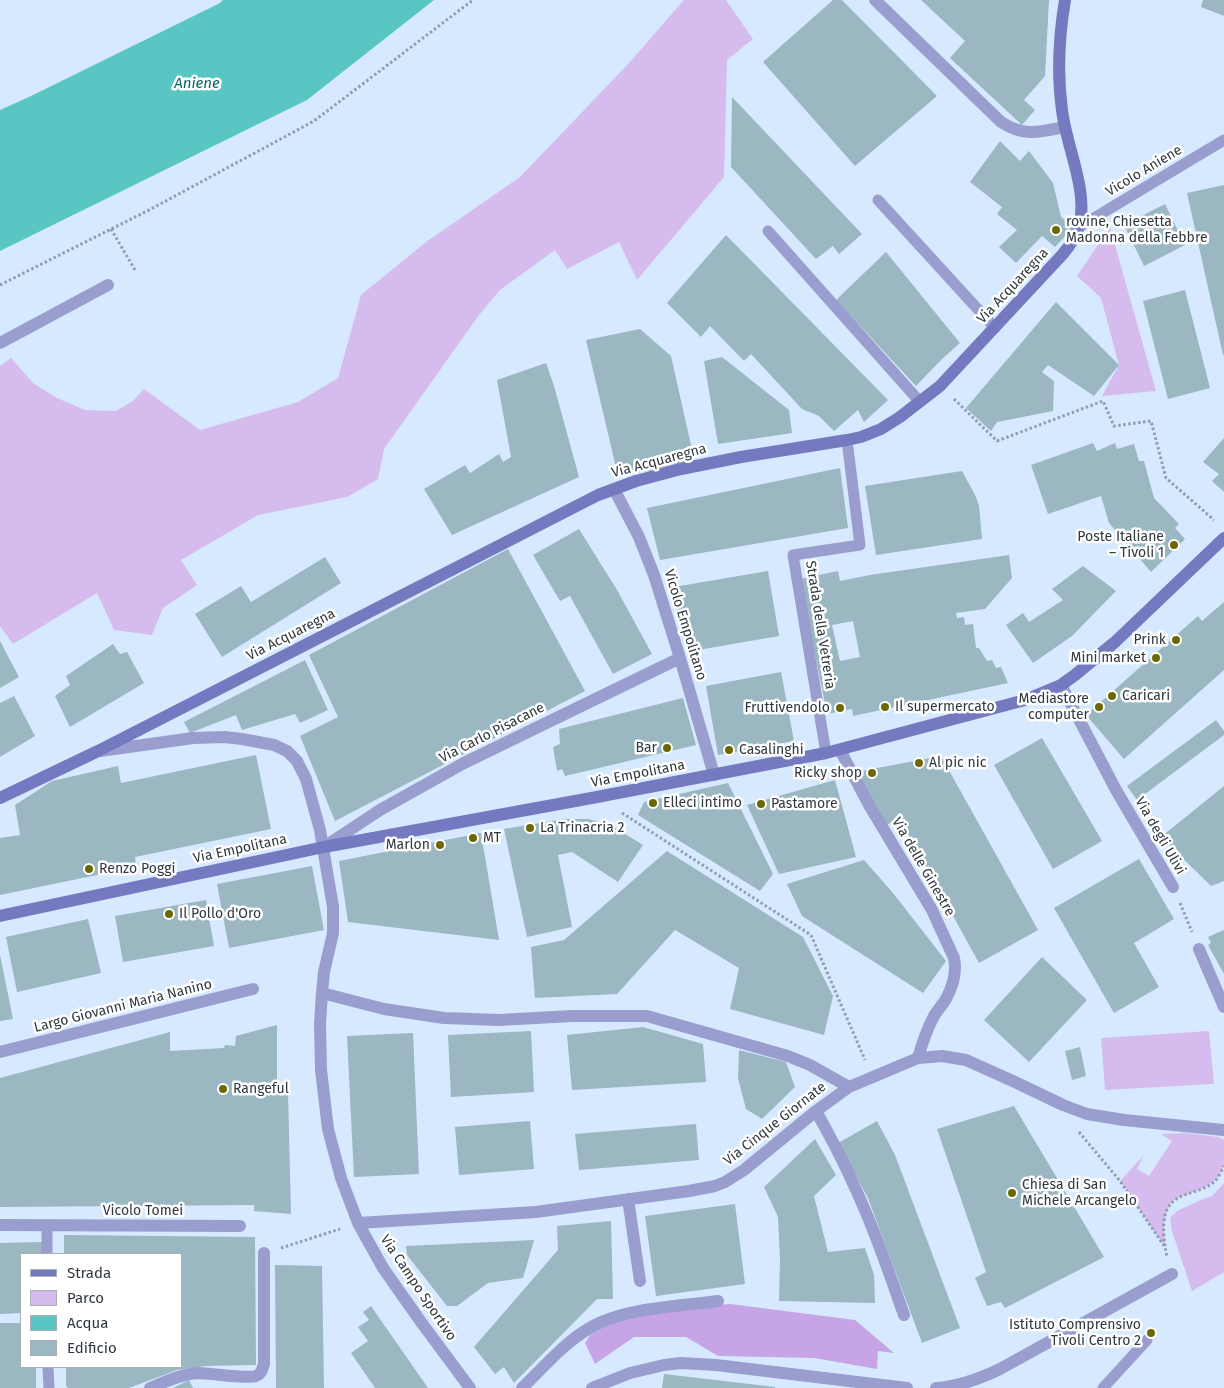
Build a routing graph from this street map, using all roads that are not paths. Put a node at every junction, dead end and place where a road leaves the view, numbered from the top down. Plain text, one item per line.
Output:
1 (875, 0) edge
2 (1065, 0) edge
3 (1064, 127) junction
4 (1224, 140) edge
5 (878, 200) dead end
6 (1079, 227) junction
7 (768, 231) dead end
8 (108, 285) dead end
9 (995, 328) junction
10 (0, 343) edge
11 (920, 402) junction
12 (848, 440) junction
13 (614, 489) junction
14 (1224, 538) edge
15 (680, 658) junction
16 (1061, 685) junction
17 (840, 750) junction
18 (98, 751) junction
19 (826, 752) junction
20 (714, 775) junction
21 (0, 798) edge
22 (324, 847) junction
23 (1172, 887) road end
24 (0, 916) edge
25 (1199, 949) road end
26 (253, 989) dead end
27 (322, 992) junction
28 (1224, 1007) edge
29 (0, 1052) edge
30 (918, 1058) junction
31 (849, 1087) junction
32 (816, 1111) junction
33 (1224, 1130) edge
34 (628, 1199) junction
35 (358, 1223) junction
36 (0, 1225) edge
37 (47, 1226) junction
38 (240, 1226) dead end
39 (47, 1253) edge
40 (264, 1253) road end
41 (1172, 1274) road end
42 (640, 1281) dead end
43 (718, 1301) dead end
44 (904, 1315) dead end
45 (1148, 1340) dead end
46 (48, 1368) edge
47 (955, 1387) edge
48 (48, 1388) edge
49 (150, 1388) edge
50 (470, 1388) edge
51 (522, 1388) edge
52 (592, 1388) edge
53 (907, 1388) edge
54 (936, 1388) edge
55 (1103, 1388) edge

1 - 3 street
2 - 3 main road, Via Acquaregna
3 - 6 main road, Via Acquaregna
4 - 6 lane, Vicolo Aniene
5 - 9 lane
6 - 9 main road, Via Acquaregna
7 - 11 lane
8 - 10 street
9 - 11 main road, Via Acquaregna
11 - 12 main road, Via Acquaregna
12 - 13 main road, Via Acquaregna
12 - 19 lane, Strada della Vetreria
13 - 15 street, Vicolo Empolitano
13 - 18 main road, Via Acquaregna
14 - 16 main road, Via Empolitana
15 - 20 street, Vicolo Empolitano
15 - 22 street, Via Carlo Pisacane
16 - 17 main road, Via Empolitana
16 - 23 street, Via degli Ulivi
17 - 19 main road, Via Empolitana
17 - 30 street, Via delle Ginestre
18 - 21 main road, Via Acquaregna
18 - 22 street, Via Campo Sportivo
19 - 20 main road, Via Empolitana
20 - 22 main road, Via Empolitana
22 - 24 main road, Via Empolitana
22 - 27 street, Via Campo Sportivo
25 - 28 street
26 - 29 street, Largo Giovanni Maria Nanino
27 - 31 street, Via Cinque Giornate
27 - 35 street, Via Campo Sportivo
30 - 31 street
30 - 33 street
31 - 32 street, Via Cinque Giornate
32 - 34 street, Via Cinque Giornate
32 - 44 street
34 - 35 street, Via Cinque Giornate
34 - 42 street
35 - 50 street, Via Campo Sportivo
36 - 37 street, Vicolo Tomei
37 - 38 street, Vicolo Tomei
37 - 39 lane
40 - 49 street
41 - 47 street
43 - 51 street
45 - 55 lane
46 - 48 lane
47 - 54 street
52 - 53 street

